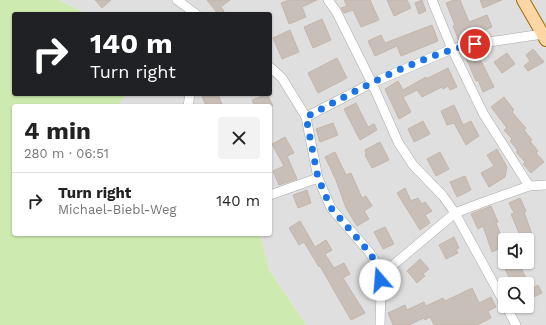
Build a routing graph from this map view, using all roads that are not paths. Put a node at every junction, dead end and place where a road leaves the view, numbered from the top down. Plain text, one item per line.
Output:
1 (177, 0) edge
2 (328, 0) edge
3 (432, 0) edge
4 (523, 0) edge
5 (193, 12) edge
6 (544, 37) edge
7 (452, 49) junction
8 (272, 69) edge
9 (372, 83) junction
10 (306, 117) junction
11 (318, 178) junction
12 (546, 185) edge
13 (529, 186) junction
14 (272, 194) edge
15 (455, 213) junction
16 (380, 270) junction
17 (498, 291) edge
18 (510, 313) edge
19 (380, 325) edge
20 (516, 325) edge

1 - 5 street
2 - 9 street
3 - 7 street
4 - 6 main road
6 - 7 street
7 - 9 street
7 - 13 street
8 - 10 street
9 - 10 street
9 - 15 street
10 - 11 street
11 - 14 street
11 - 16 street
12 - 13 street
13 - 15 street
15 - 16 street
15 - 17 street
16 - 19 street
18 - 20 street

